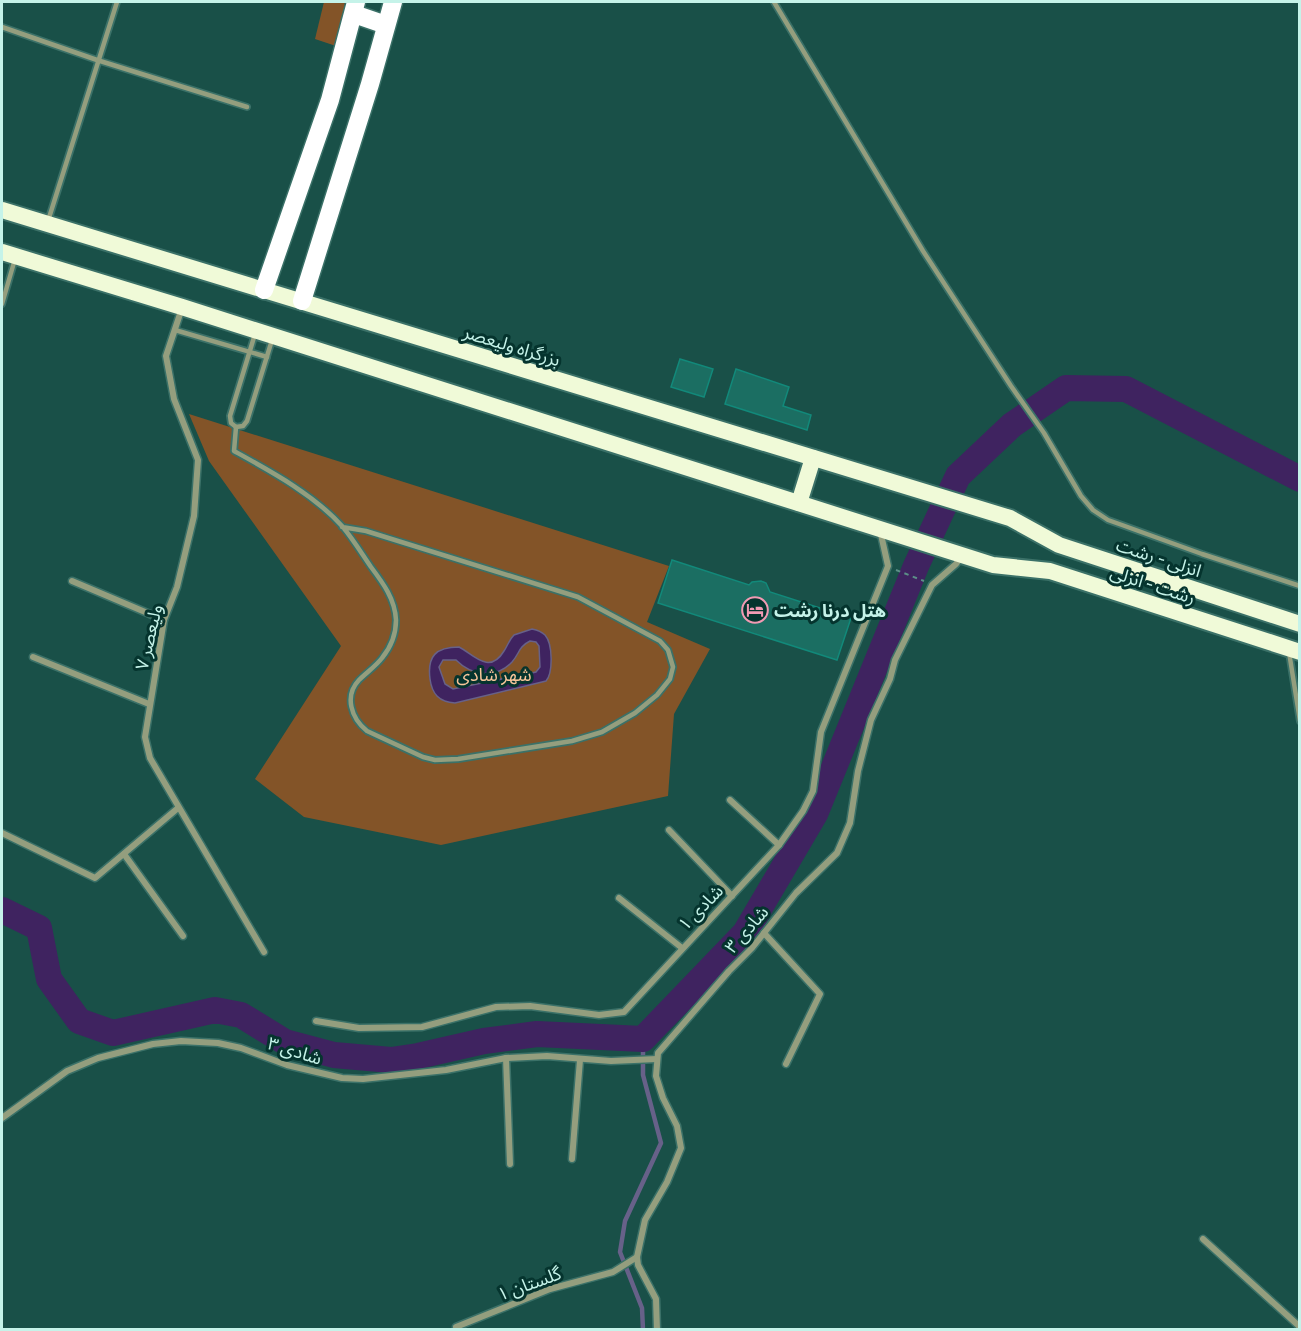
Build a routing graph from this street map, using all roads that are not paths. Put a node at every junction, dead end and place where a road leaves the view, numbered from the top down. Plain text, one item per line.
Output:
1 (117, 2) edge
2 (393, 2) edge
3 (774, 2) edge
4 (355, 8) edge
5 (386, 25) junction
6 (2, 27) edge
7 (98, 60) junction
8 (330, 100) junction
9 (248, 108) dead end
10 (361, 109) junction
11 (2, 210) edge
12 (47, 224) junction
13 (9, 254) edge
14 (264, 290) junction
15 (302, 301) junction
16 (2, 304) edge
17 (182, 307) junction
18 (175, 330) junction
19 (256, 331) junction
20 (273, 336) junction
21 (250, 352) junction
22 (267, 357) junction
23 (236, 427) junction
24 (813, 458) junction
25 (799, 503) junction
26 (1010, 518) joint
27 (342, 527) junction
28 (885, 531) junction
29 (959, 554) junction
30 (72, 581) dead end
31 (1299, 586) edge
32 (164, 620) junction
33 (1299, 624) edge
34 (1294, 651) edge
35 (33, 657) dead end
36 (149, 704) junction
37 (1299, 721) edge
38 (730, 800) dead end
39 (178, 808) junction
40 (669, 830) dead end
41 (2, 833) edge
42 (778, 845) junction
43 (124, 854) junction
44 (732, 896) junction
45 (619, 898) dead end
46 (764, 933) junction
47 (183, 936) dead end
48 (682, 948) junction
49 (264, 952) dead end
50 (316, 1021) dead end
51 (506, 1058) junction
52 (657, 1059) junction
53 (580, 1060) junction
54 (786, 1064) dead end
55 (2, 1119) edge
56 (572, 1159) dead end
57 (510, 1164) dead end
58 (1203, 1239) dead end
59 (637, 1257) junction
60 (456, 1327) dead end
61 (1299, 1327) edge
62 (657, 1329) edge

1 - 7 lane
2 - 5 highway
3 - 31 lane
4 - 5 highway
4 - 8 highway
5 - 10 highway
6 - 7 lane
7 - 9 lane
7 - 12 lane
8 - 10 highway
8 - 14 highway
10 - 15 highway
11 - 12 highway, بزرگراه ولیعصر
12 - 14 highway, بزرگراه ولیعصر
13 - 16 lane
13 - 17 highway
14 - 15 highway, بزرگراه ولیعصر
15 - 24 highway, بزرگراه ولیعصر
17 - 18 street, ولیعصر ۷
17 - 19 highway
18 - 21 lane
18 - 32 street, ولیعصر ۷
19 - 20 highway
19 - 21 lane
20 - 22 lane
20 - 25 highway
21 - 22 lane
21 - 23 lane
22 - 23 lane
23 - 27 lane
24 - 25 highway
24 - 26 highway, بزرگراه ولیعصر
25 - 28 highway
26 - 33 highway, انزلی - رشت
27 - 27 lane
28 - 29 highway
28 - 42 street, شادی ۱
29 - 34 highway, رشت - انزلی
29 - 46 street, شادی ۳
30 - 32 street
32 - 36 street, ولیعصر ۷
34 - 37 lane
35 - 36 street
36 - 39 street, ولیعصر ۷
38 - 42 street
39 - 43 street
39 - 49 street, ولیعصر ۷
40 - 44 street
41 - 43 street
42 - 44 street, شادی ۱
43 - 47 street
44 - 48 street, شادی ۱
45 - 48 street
46 - 52 street, شادی ۳
46 - 54 street
48 - 50 street, شادی ۱
51 - 53 street, شادی ۳
51 - 55 street, شادی ۳
51 - 57 street
52 - 53 street, شادی ۳
52 - 59 street
53 - 56 street
58 - 61 street
59 - 60 street, گلستان ۱
59 - 62 street

